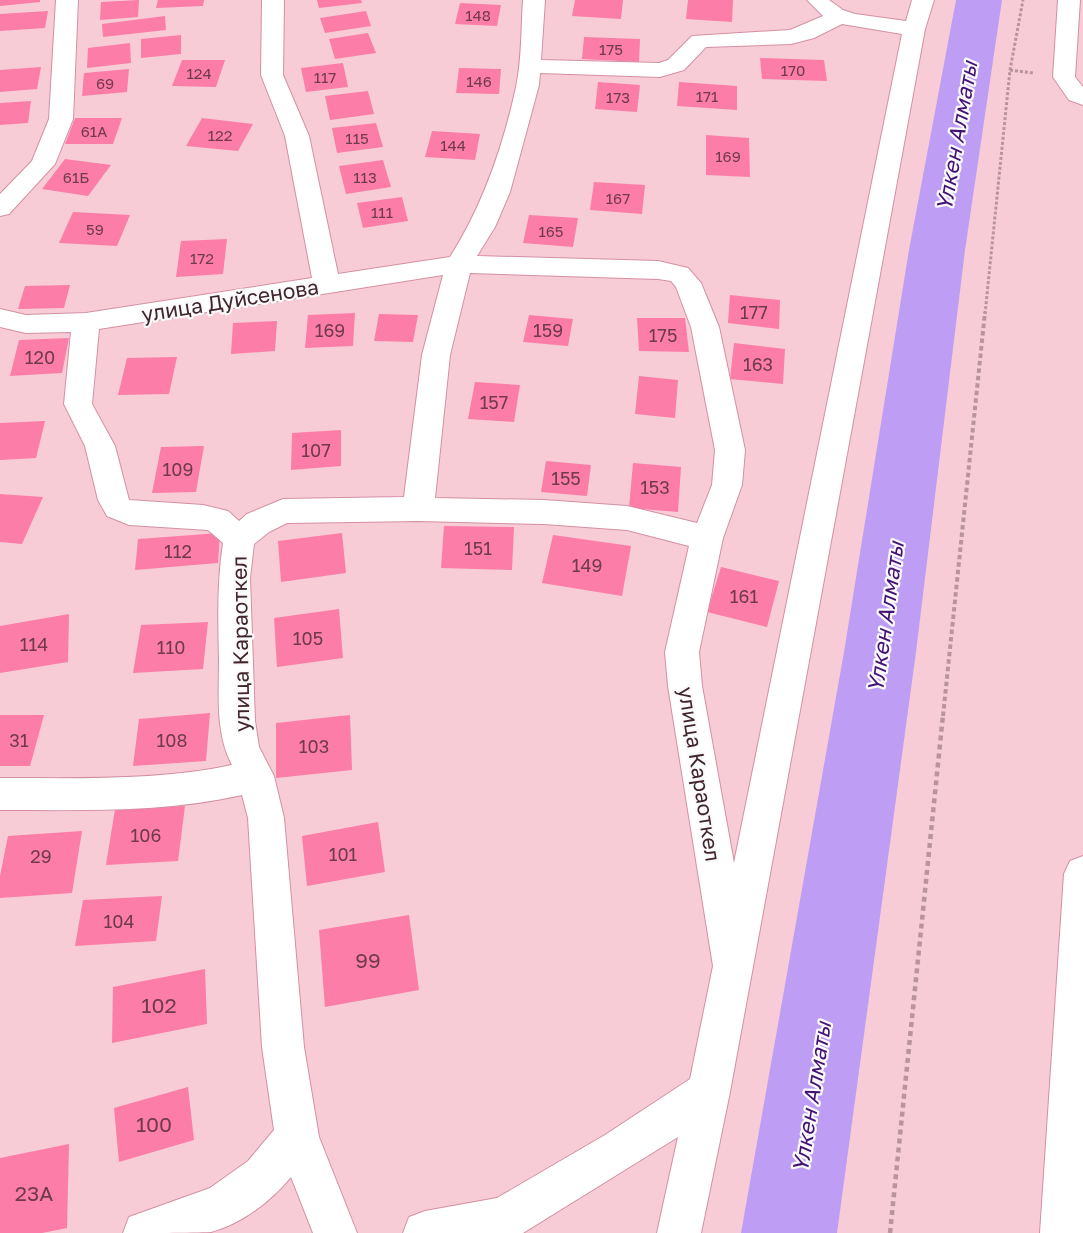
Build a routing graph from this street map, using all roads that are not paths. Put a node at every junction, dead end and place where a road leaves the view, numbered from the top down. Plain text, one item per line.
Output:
1 (67, 0) edge
2 (273, 0) edge
3 (534, 0) edge
4 (818, 0) edge
5 (1069, 0) edge
6 (919, 14) edge
7 (839, 17) junction
8 (530, 66) junction
9 (1083, 98) edge
10 (0, 208) edge
11 (459, 264) junction
12 (679, 274) joint
13 (327, 286) junction
14 (0, 318) edge
15 (86, 322) junction
16 (418, 509) junction
17 (707, 538) junction
18 (239, 539) junction
19 (256, 776) junction
20 (0, 794) edge
21 (1083, 874) edge
22 (732, 965) junction
23 (709, 1092) junction
24 (297, 1137) junction
25 (145, 1233) edge
26 (335, 1233) edge
27 (425, 1233) edge
28 (678, 1233) edge
29 (1062, 1233) edge

1 - 10 street
2 - 13 street
3 - 8 street
4 - 7 street
5 - 9 street
6 - 7 street
6 - 22 street
7 - 8 street
8 - 11 street
11 - 12 street, улица Дуйсенова
11 - 13 street, улица Дуйсенова
11 - 16 street
12 - 17 street, улица Караоткел
13 - 15 street, улица Дуйсенова
14 - 15 street, улица Дуйсенова
15 - 18 street
16 - 17 street, улица Караоткел
16 - 18 street, улица Караоткел
17 - 22 street, улица Караоткел
18 - 19 street, улица Караоткел
19 - 20 street
19 - 24 street, улица Караоткел
21 - 29 street
22 - 23 street
23 - 27 street
23 - 28 street
24 - 25 street
24 - 26 street, улица Караоткел

